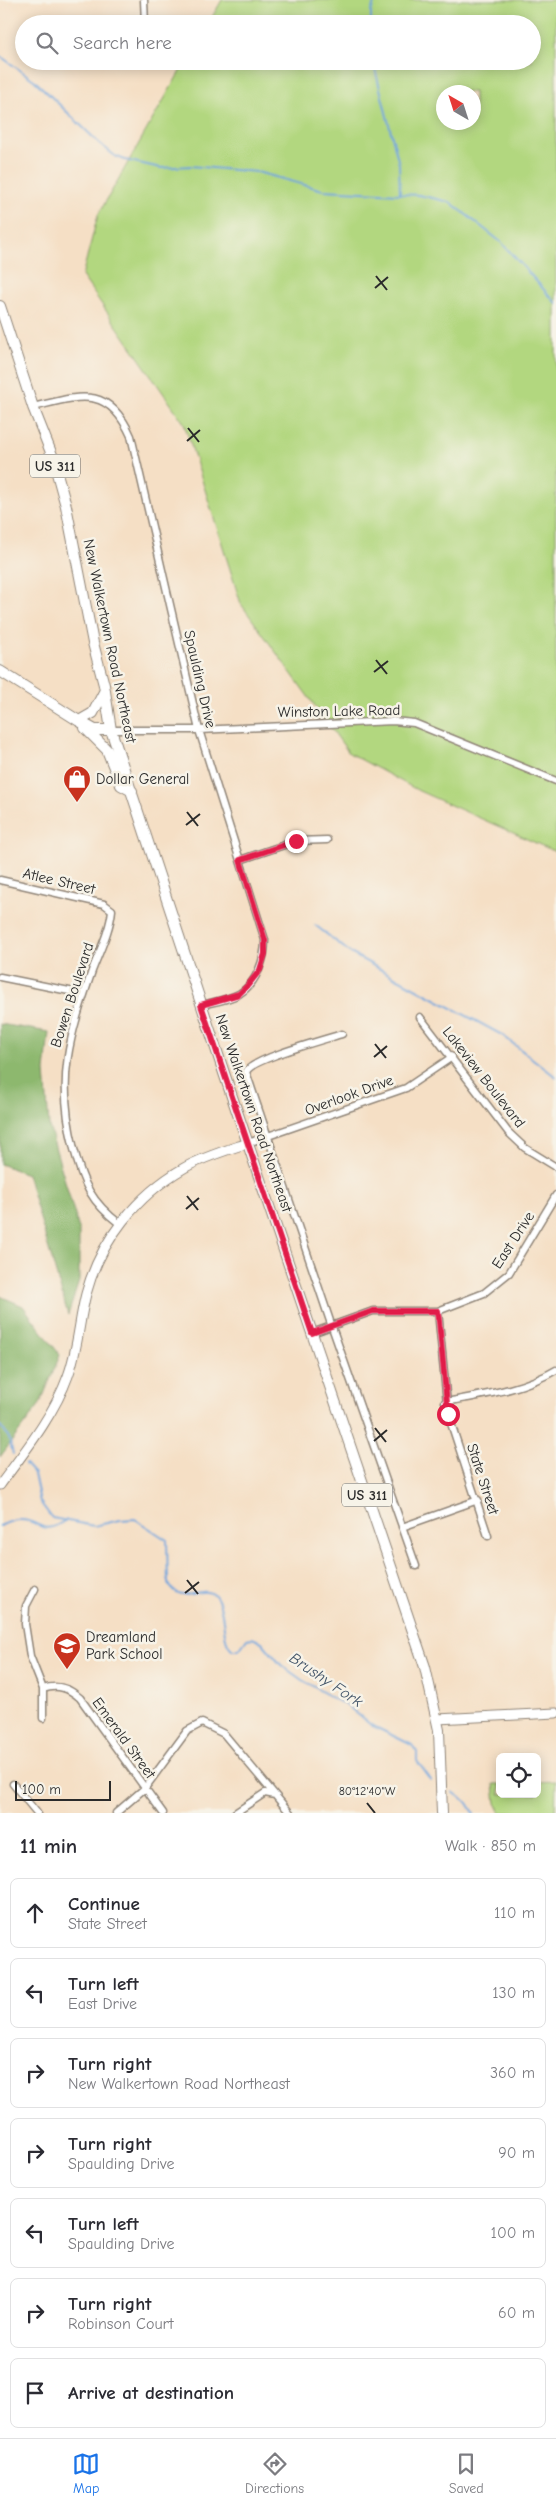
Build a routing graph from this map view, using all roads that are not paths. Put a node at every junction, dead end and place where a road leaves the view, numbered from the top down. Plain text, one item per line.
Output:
1 (144, 0) edge
2 (145, 15) edge
3 (0, 306) edge
4 (33, 407) junction
5 (1, 673) edge
6 (105, 690) junction
7 (79, 721) junction
8 (111, 730) junction
9 (199, 730) junction
10 (556, 780) edge
11 (132, 791) junction
12 (327, 840) dead end
13 (240, 860) junction
14 (0, 880) edge
15 (111, 908) joint
16 (0, 977) edge
17 (84, 994) junction
18 (201, 1005) junction
19 (420, 1016) dead end
20 (342, 1034) dead end
21 (452, 1058) junction
22 (268, 1136) junction
23 (248, 1143) junction
24 (556, 1166) edge
25 (556, 1195) edge
26 (120, 1224) junction
27 (438, 1311) junction
28 (332, 1327) junction
29 (312, 1333) junction
30 (556, 1370) edge
31 (445, 1402) junction
32 (0, 1485) edge
33 (478, 1500) junction
34 (402, 1527) junction
35 (488, 1536) dead end
36 (416, 1566) dead end
37 (35, 1590) dead end
38 (43, 1689) junction
39 (556, 1713) edge
40 (43, 1718) dead end
41 (437, 1719) junction
42 (13, 1784) dead end
43 (145, 1788) junction
44 (275, 1795) junction
45 (38, 1813) edge
46 (116, 1813) edge
47 (163, 1813) edge
48 (235, 1813) edge
49 (290, 1813) edge
50 (442, 1813) edge

1 - 2 street
3 - 4 main road, New Walkertown Road Northeast / US 311
4 - 6 main road, New Walkertown Road Northeast / US 311
4 - 9 street, Spaulding Drive
5 - 7 main road
6 - 7 main road
6 - 8 main road, New Walkertown Road Northeast / US 311
7 - 8 main road
7 - 11 main road
8 - 9 street, Winston Lake Road
8 - 11 main road, New Walkertown Road Northeast / US 311
9 - 10 street, Winston Lake Road
9 - 13 street, Spaulding Drive
11 - 18 main road, New Walkertown Road Northeast / US 311
12 - 13 street
13 - 18 street, Spaulding Drive
14 - 15 street, Atlee Street
15 - 17 street, Bowen Boulevard
16 - 17 street
17 - 26 street, Bowen Boulevard
18 - 23 main road, New Walkertown Road Northeast / US 311
19 - 21 street, Lakeview Boulevard
20 - 22 street
21 - 22 street, Overlook Drive
21 - 24 street, Lakeview Boulevard
22 - 23 street, Overlook Drive
22 - 28 street
23 - 26 street
23 - 29 main road, New Walkertown Road Northeast / US 311
25 - 27 street, East Drive
26 - 32 street
27 - 28 street, East Drive
27 - 31 street, State Street
28 - 29 street, East Drive
28 - 34 street
29 - 41 main road, New Walkertown Road Northeast / US 311
30 - 31 street
31 - 33 street, State Street
33 - 34 street
33 - 35 street, State Street
34 - 36 street
37 - 38 street
38 - 40 street
38 - 43 street, Emerald Street
39 - 41 street
41 - 50 main road, New Walkertown Road Northeast / US 311
42 - 45 street
43 - 44 street
43 - 46 street
43 - 47 street, Emerald Street
44 - 48 street
44 - 49 street

